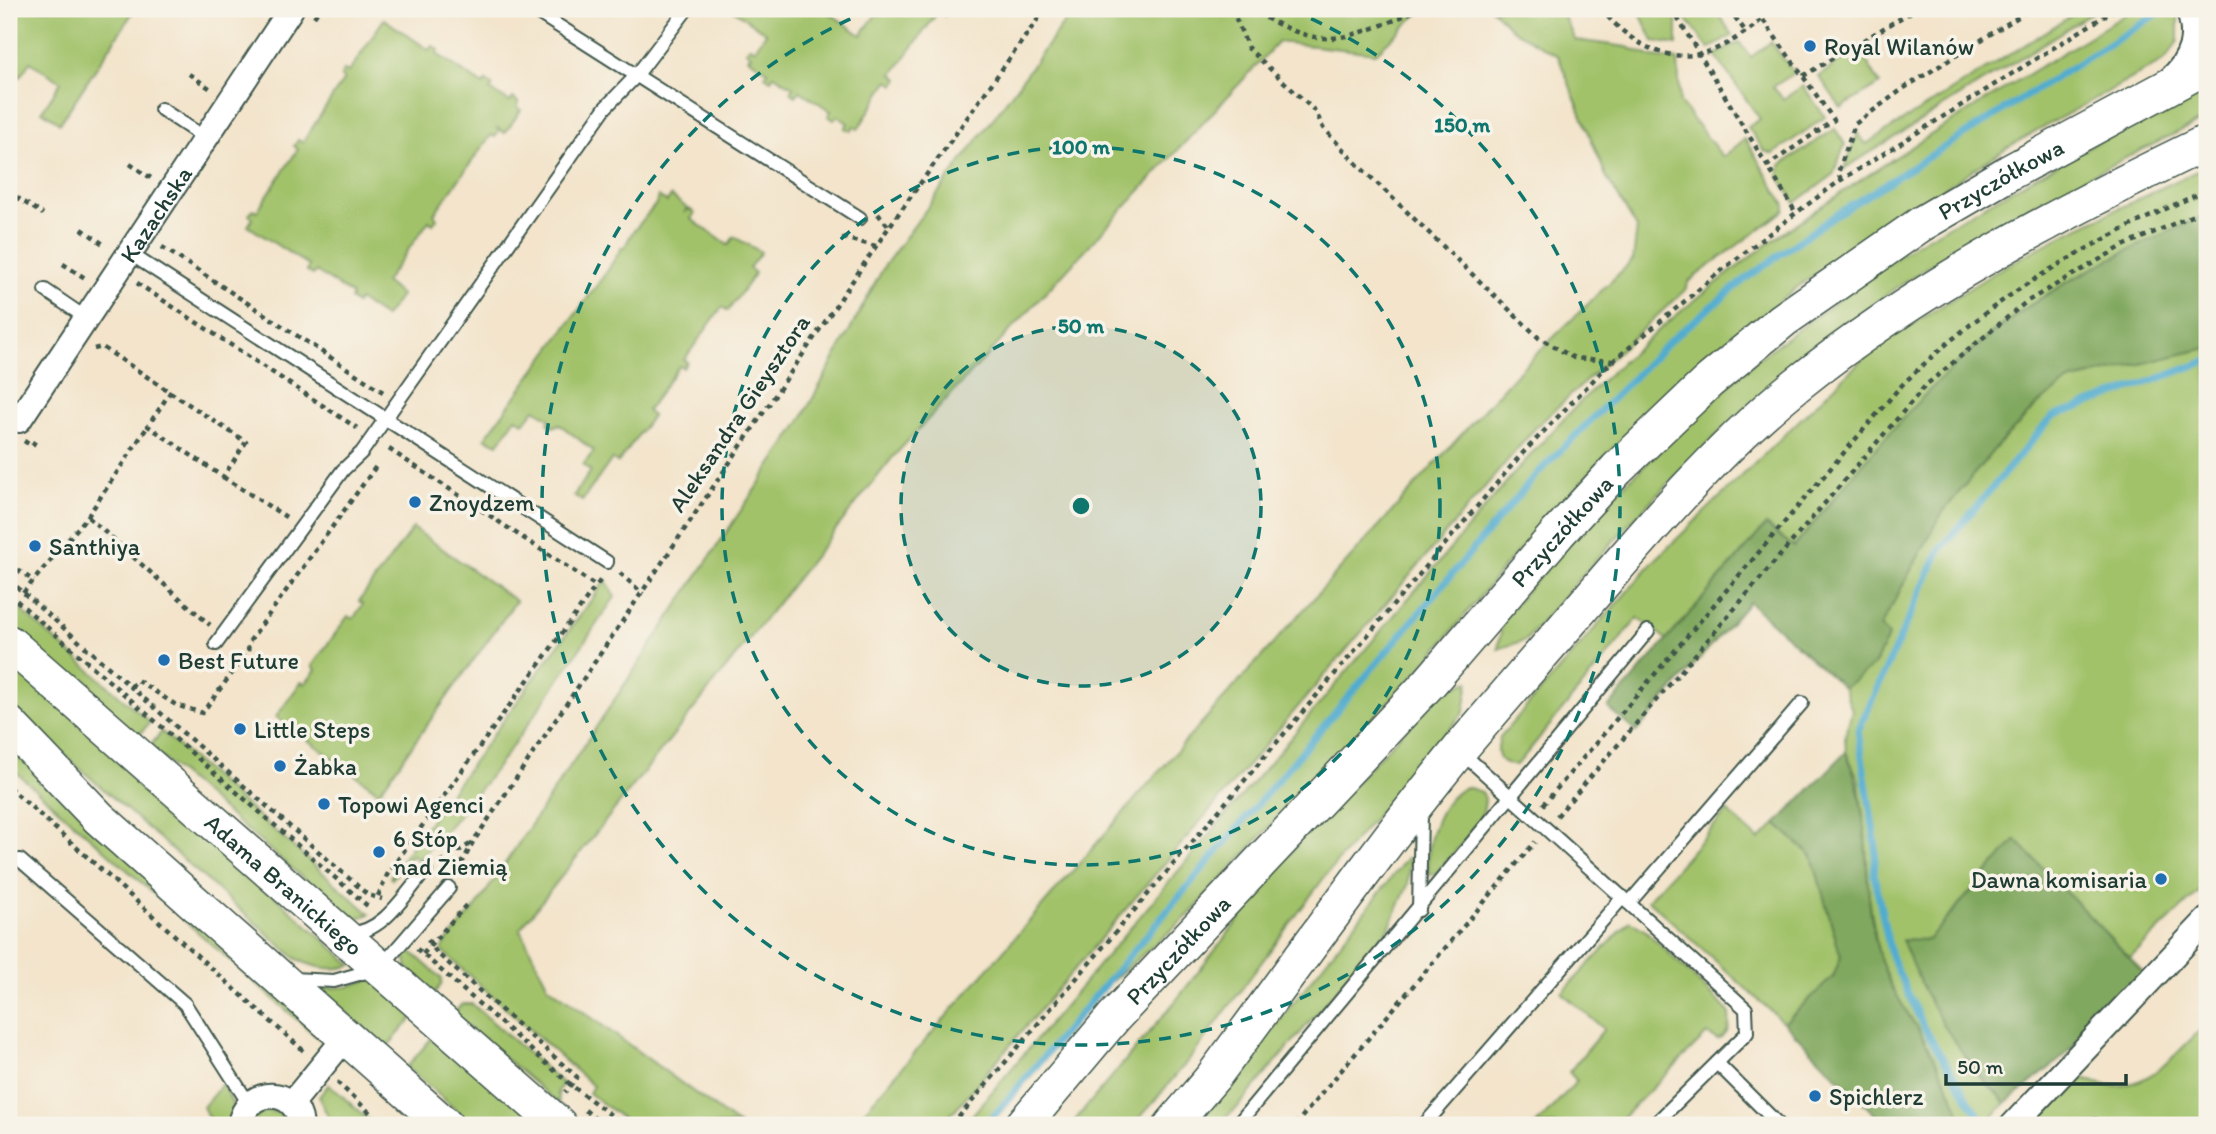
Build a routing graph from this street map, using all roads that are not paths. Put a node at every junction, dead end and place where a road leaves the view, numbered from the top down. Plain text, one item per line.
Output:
1 (291, 9) edge
2 (532, 9) edge
3 (687, 9) edge
4 (2188, 9) edge
5 (2207, 66) edge
6 (636, 76) junction
7 (2159, 91) junction
8 (161, 109) dead end
9 (205, 138) junction
10 (2207, 142) edge
11 (860, 218) dead end
12 (118, 250) junction
13 (46, 290) dead end
14 (88, 328) junction
15 (384, 419) junction
16 (20, 429) road end
17 (610, 565) road end
18 (1648, 631) dead end
19 (9, 643) edge
20 (216, 644) dead end
21 (1802, 703) dead end
22 (9, 724) edge
23 (1459, 751) junction
24 (1511, 797) junction
25 (1421, 800) junction
26 (20, 860) dead end
27 (426, 870) road end
28 (449, 888) road end
29 (1626, 900) junction
30 (1419, 910) junction
31 (2207, 920) edge
32 (339, 932) junction
33 (380, 968) junction
34 (283, 978) junction
35 (346, 1037) junction
36 (1717, 1062) junction
37 (297, 1114) edge
38 (244, 1115) edge
39 (1026, 1123) edge
40 (445, 1125) edge
41 (559, 1125) edge
42 (1172, 1125) edge
43 (1237, 1125) edge
44 (1424, 1125) edge
45 (1654, 1125) edge
46 (1779, 1125) edge
47 (2013, 1125) edge

1 - 9 street, Kazachska
2 - 6 lane
3 - 6 lane
4 - 7 street
5 - 7 main road, Przyczółkowa
6 - 11 lane
6 - 15 lane
7 - 39 main road, Przyczółkowa
8 - 9 lane
9 - 12 street, Kazachska
10 - 23 main road
12 - 14 street, Kazachska
12 - 15 lane
13 - 14 lane
14 - 16 street, Kazachska
15 - 17 lane
15 - 20 lane
18 - 24 lane
19 - 32 main road, Adama Branickiego
21 - 29 lane
22 - 34 main road
23 - 24 lane
23 - 25 main road
24 - 29 lane
24 - 30 lane
25 - 30 lane
25 - 42 main road
26 - 38 lane
27 - 32 lane
28 - 33 lane
29 - 36 lane
29 - 44 lane
30 - 43 lane
31 - 47 street
32 - 33 main road, Adama Branickiego
33 - 34 lane
33 - 41 main road, Adama Branickiego
34 - 35 main road
35 - 37 street
35 - 40 main road
36 - 45 lane
36 - 46 lane
37 - 38 street

